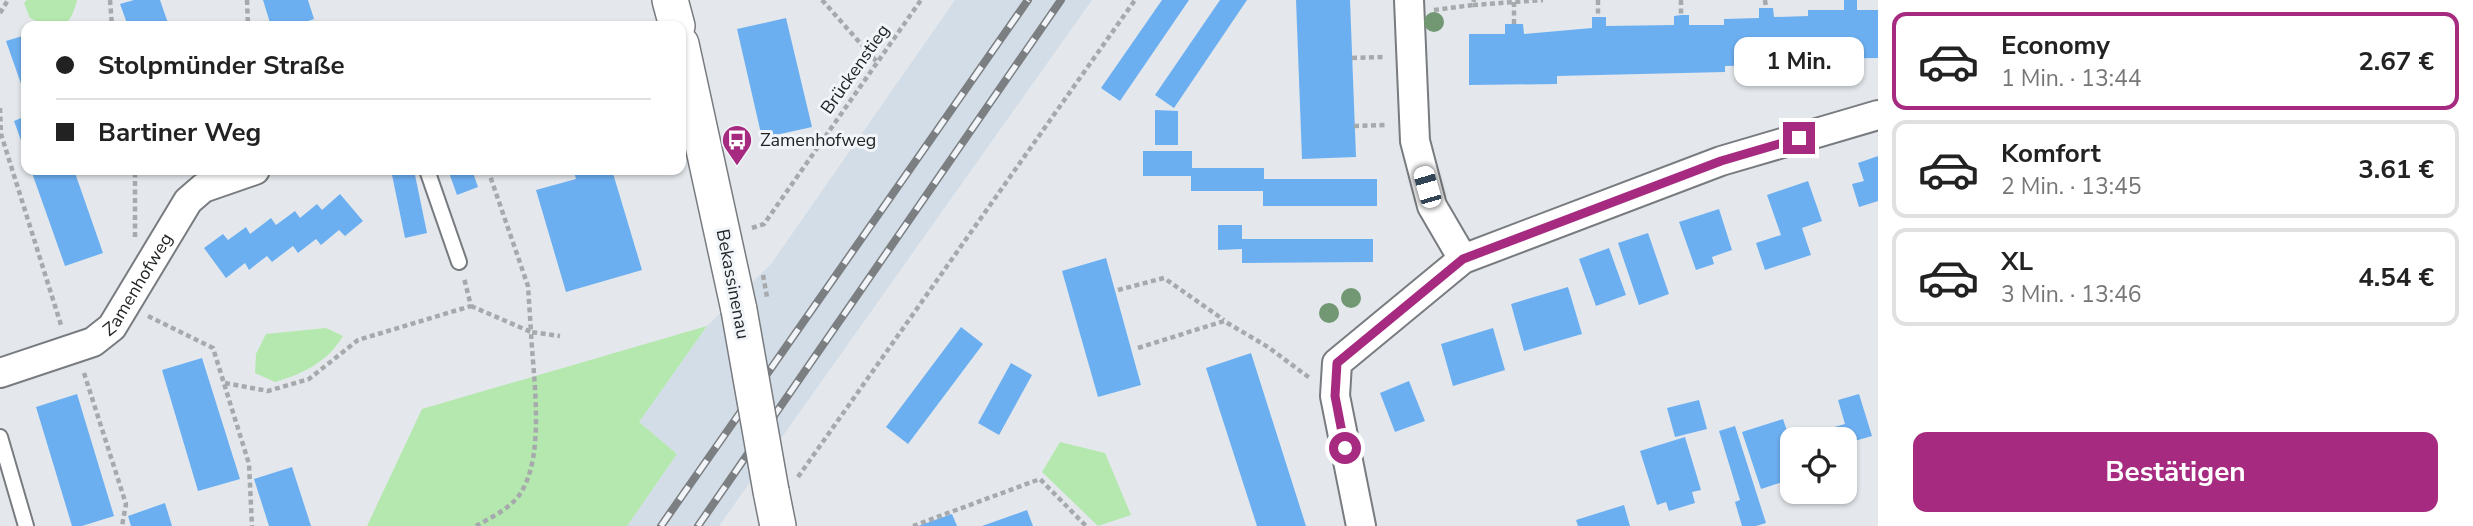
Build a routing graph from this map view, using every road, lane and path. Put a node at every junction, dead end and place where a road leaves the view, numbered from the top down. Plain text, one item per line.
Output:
1 (8, 0) edge
2 (110, 0) edge
3 (247, 0) edge
4 (670, 0) edge
5 (822, 0) edge
6 (921, 0) edge
7 (1135, 0) edge
8 (1543, 0) edge
9 (1598, 0) edge
10 (1681, 0) edge
11 (1765, 0) edge
12 (1474, 2) edge
13 (1514, 2) junction
14 (1409, 7) edge
15 (1766, 8) dead end
16 (0, 13) edge
17 (1681, 15) dead end
18 (1598, 17) dead end
19 (112, 21) edge
20 (248, 21) edge
21 (675, 21) edge
22 (1514, 24) dead end
23 (1410, 57) junction
24 (1352, 58) dead end
25 (877, 63) junction
26 (686, 66) edge
27 (0, 108) edge
28 (1878, 115) edge
29 (1413, 124) junction
30 (1354, 126) dead end
31 (135, 175) edge
32 (241, 175) edge
33 (429, 175) edge
34 (490, 175) edge
35 (724, 234) junction
36 (1463, 259) junction
37 (459, 262) joint
38 (1118, 290) dead end
39 (132, 294) junction
40 (471, 306) junction
41 (1224, 320) junction
42 (531, 332) junction
43 (561, 337) dead end
44 (1138, 348) dead end
45 (73, 349) junction
46 (0, 373) edge
47 (225, 383) junction
48 (1335, 396) junction
49 (0, 437) edge
50 (771, 491) junction
51 (1083, 525) edge
52 (26, 526) edge
53 (122, 526) edge
54 (252, 526) edge
55 (476, 526) edge
56 (778, 526) edge
57 (913, 526) edge
58 (1360, 526) edge

1 - 16 path
2 - 19 path
3 - 20 path
4 - 21 street
5 - 25 path
6 - 25 path, Brückenstieg
7 - 50 path
8 - 13 path
9 - 18 path
10 - 17 path
11 - 15 path
12 - 13 path
12 - 14 path
13 - 22 path
14 - 23 street
23 - 24 path
23 - 29 street
25 - 35 path, Brückenstieg
26 - 35 street, Bekassinenau
27 - 45 path
28 - 36 street
29 - 30 path
29 - 36 street
31 - 39 path
32 - 39 street, Zamenhofweg
33 - 37 lane
34 - 42 path
35 - 50 street, Bekassinenau, bridge
36 - 48 street
37 - 40 path
38 - 41 path
39 - 45 street, Zamenhofweg
39 - 47 path
40 - 42 path
40 - 47 path
41 - 44 path
41 - 48 path
42 - 43 path
42 - 55 path
45 - 46 street, Zamenhofweg
45 - 53 path
47 - 54 path
48 - 58 street
49 - 52 lane
50 - 56 street, Bekassinenau
51 - 57 path

